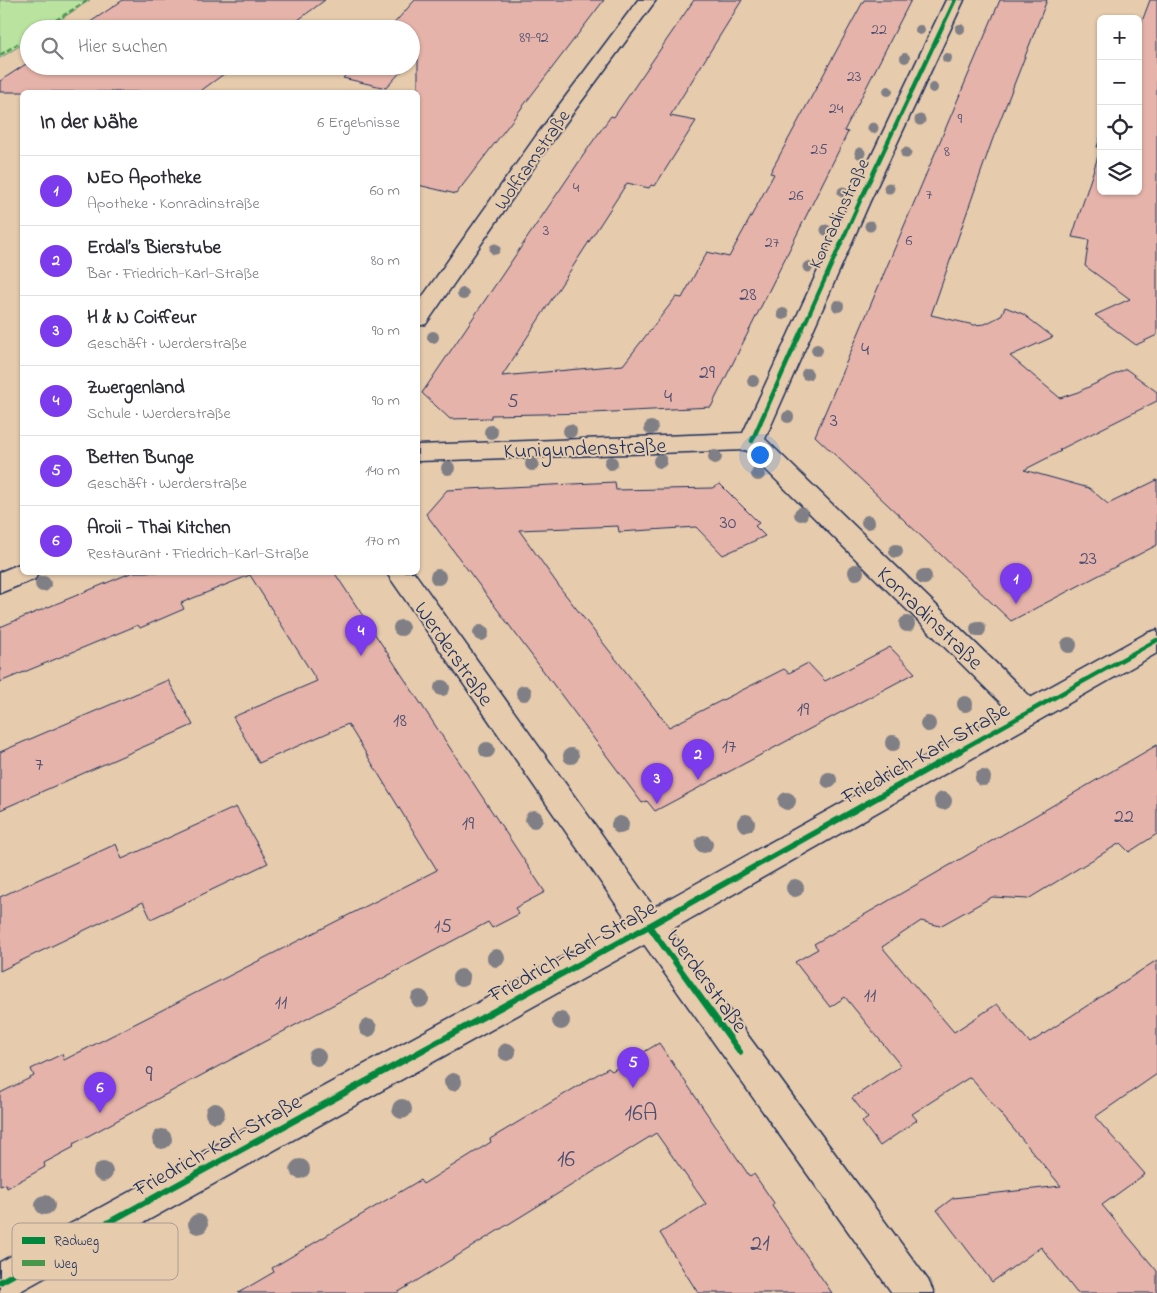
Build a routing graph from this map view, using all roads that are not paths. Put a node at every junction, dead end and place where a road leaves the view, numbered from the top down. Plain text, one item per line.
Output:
1 (647, 0) edge
2 (955, 0) edge
3 (420, 317) edge
4 (752, 440) junction
5 (420, 453) edge
6 (20, 575) edge
7 (401, 575) edge
8 (0, 583) edge
9 (1157, 640) edge
10 (1028, 712) junction
11 (649, 926) junction
12 (108, 1223) edge
13 (12, 1275) edge
14 (0, 1282) edge
15 (915, 1293) edge

1 - 3 street, Wolframstraße
2 - 4 street, Konradinstraße
4 - 5 street, Kunigundenstraße
4 - 10 street, Konradinstraße
6 - 8 street
7 - 11 street, Werderstraße
9 - 10 street, Friedrich-Karl-Straße
10 - 11 street, Friedrich-Karl-Straße
11 - 12 street, Friedrich-Karl-Straße
11 - 15 street, Werderstraße
13 - 14 street, Friedrich-Karl-Straße

